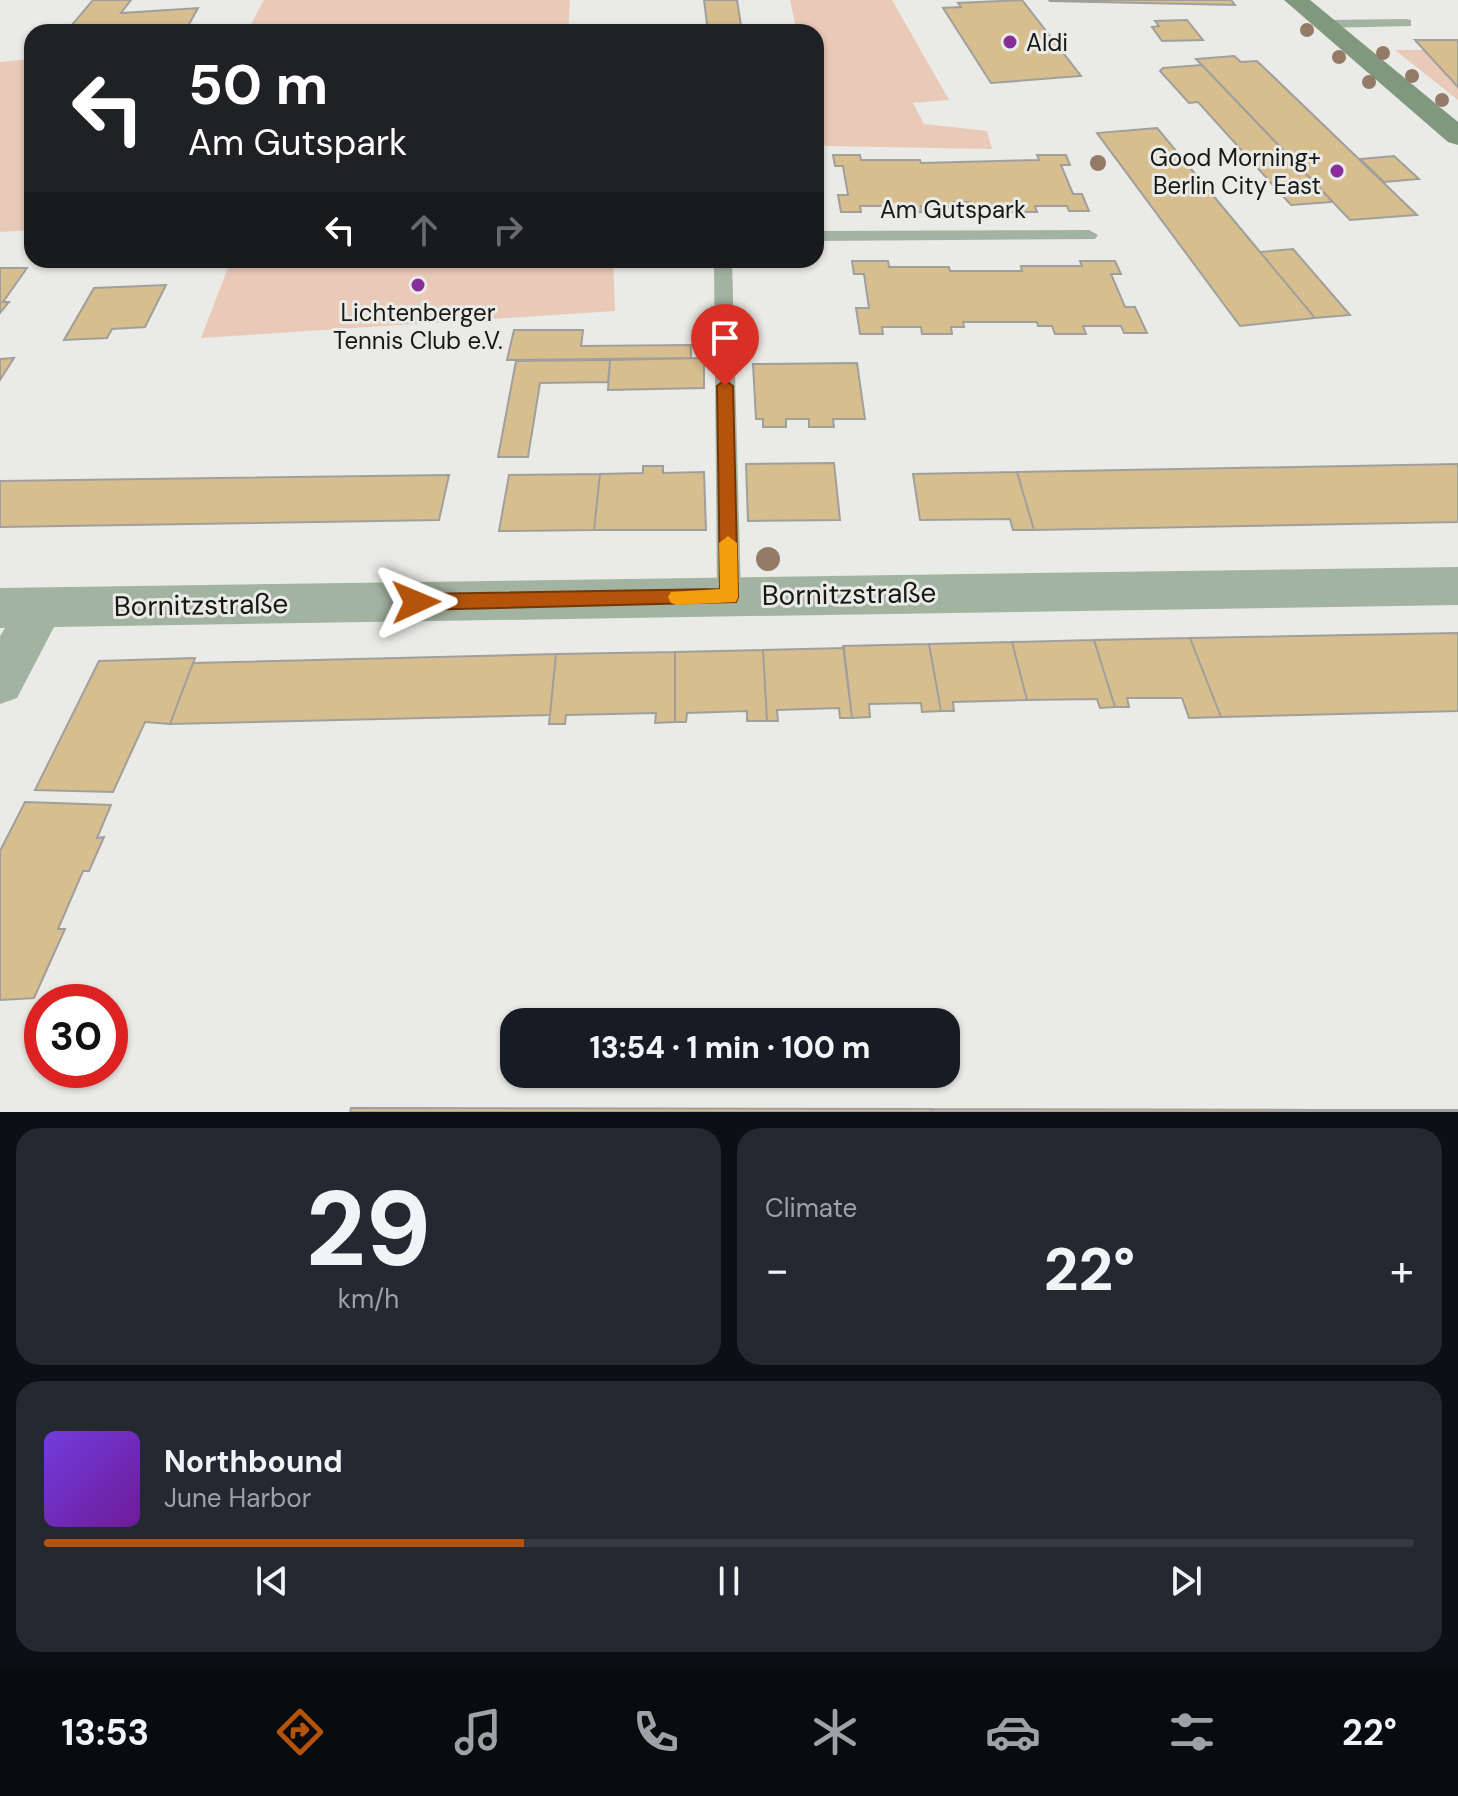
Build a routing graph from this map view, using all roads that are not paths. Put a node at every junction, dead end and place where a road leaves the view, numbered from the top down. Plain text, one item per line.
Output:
1 (1296, 0) edge
2 (1406, 23) dead end
3 (1324, 24) junction
4 (1458, 136) edge
5 (1089, 235) dead end
6 (824, 236) edge
7 (723, 268) edge
8 (1458, 586) edge
9 (729, 597) junction
10 (20, 608) edge
11 (0, 682) edge

1 - 3 street
2 - 3 lane
3 - 4 street
5 - 6 lane, Am Gutspark
7 - 9 lane
8 - 9 street, Bornitzstraße
9 - 10 street, Bornitzstraße
10 - 11 street

